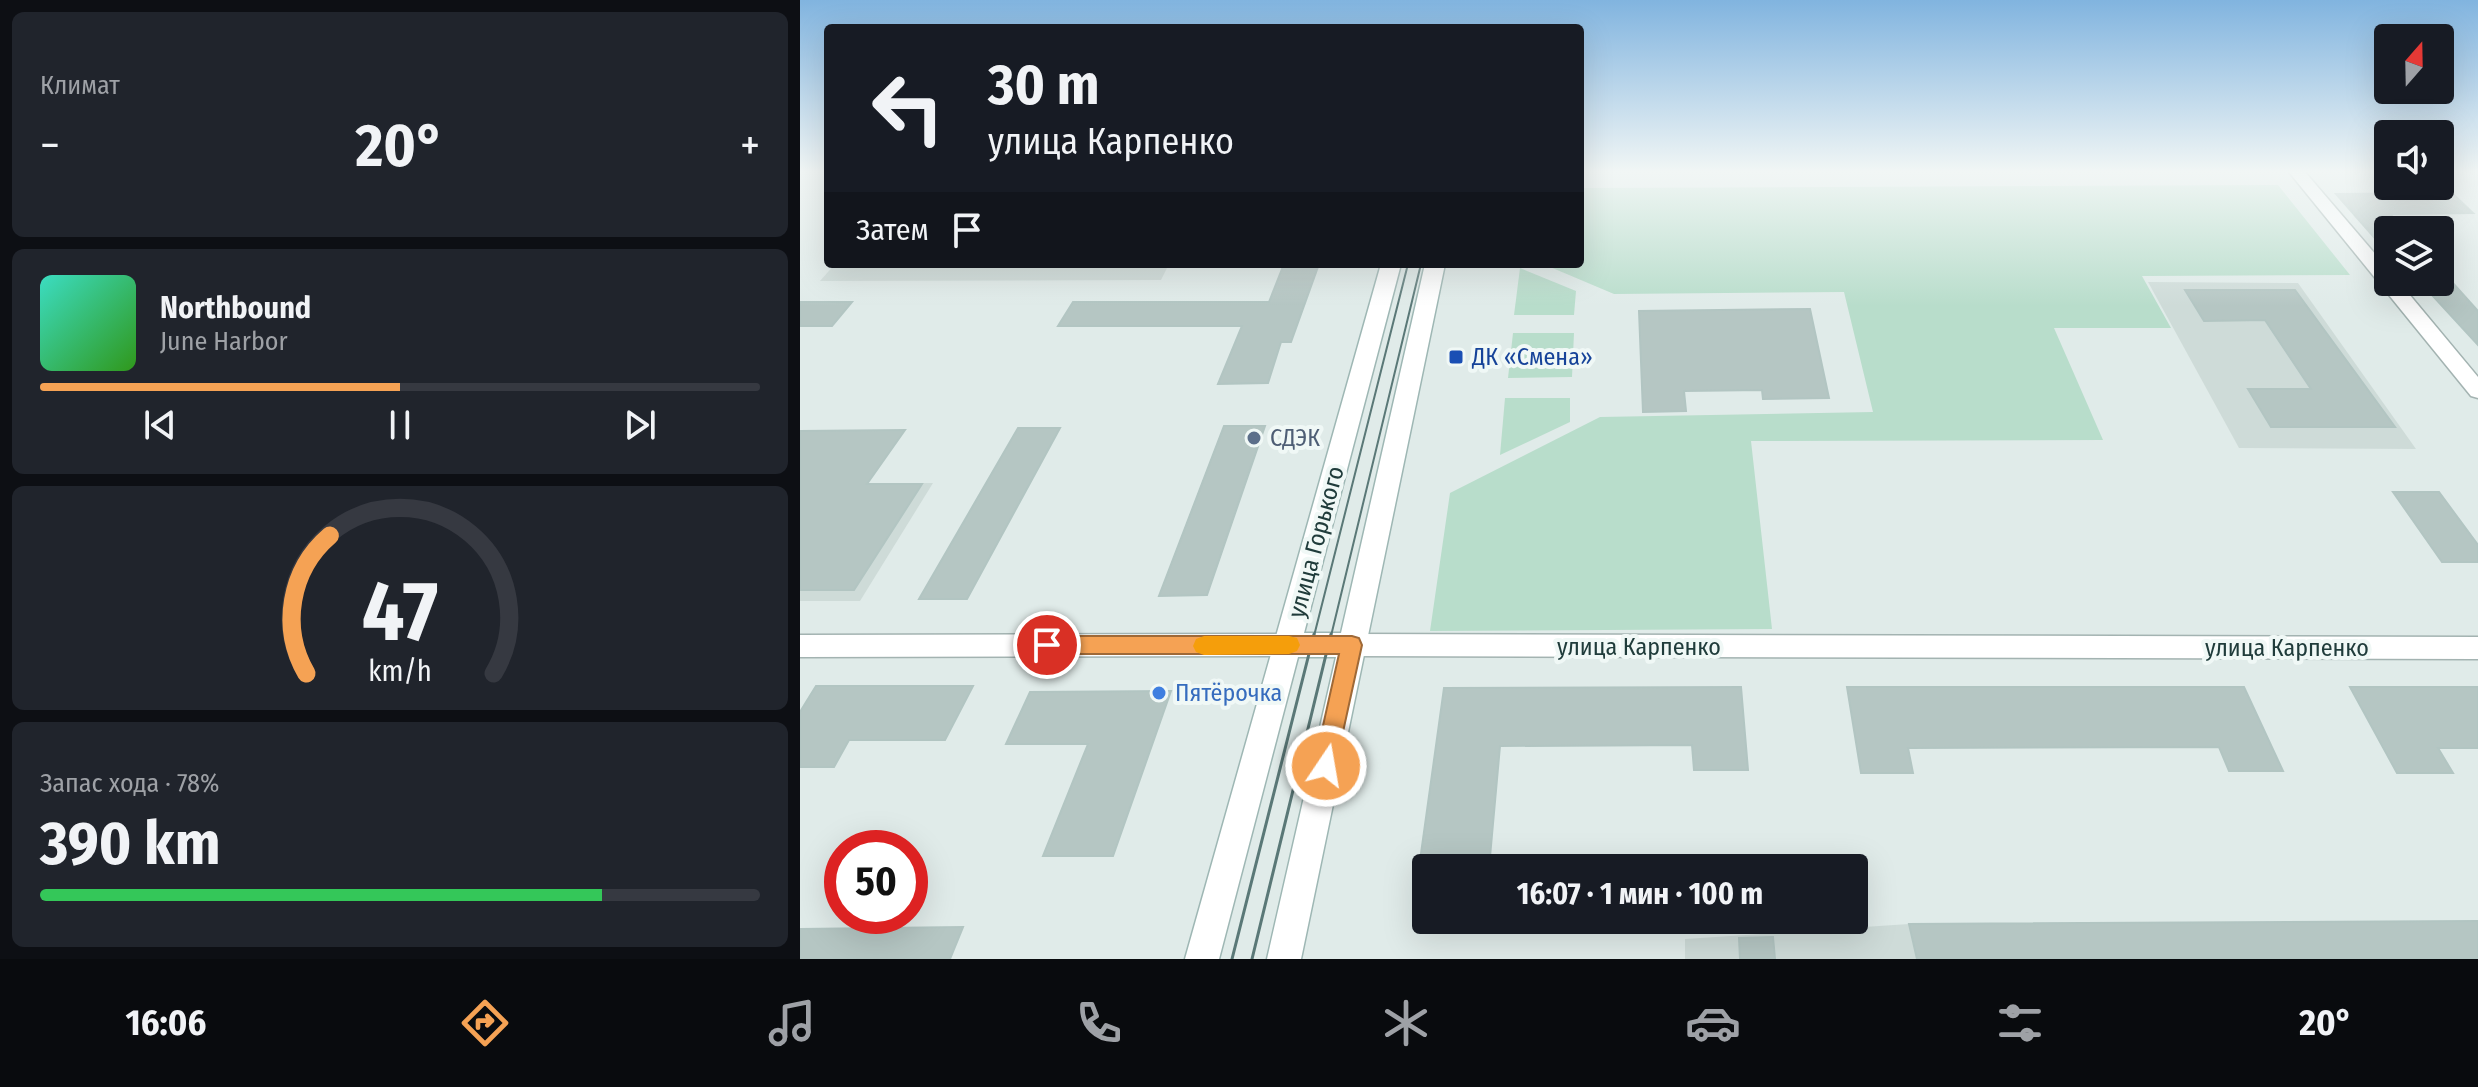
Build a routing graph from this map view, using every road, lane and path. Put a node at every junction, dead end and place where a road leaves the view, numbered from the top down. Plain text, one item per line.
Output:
1 (2334, 217) edge
2 (2374, 265) edge
3 (1390, 268) edge
4 (1434, 268) edge
5 (2400, 296) edge
6 (2478, 391) edge
7 (1288, 645) junction
8 (1352, 645) junction
9 (800, 646) edge
10 (2478, 648) edge
11 (1202, 959) edge
12 (1284, 959) edge

1 - 2 street
3 - 7 main road, улица Горького
4 - 8 main road
5 - 6 street
7 - 8 main road, улица Карпенко
7 - 9 street, улица Карпенко
7 - 11 main road, улица Горького
8 - 10 street, улица Карпенко
8 - 12 main road

